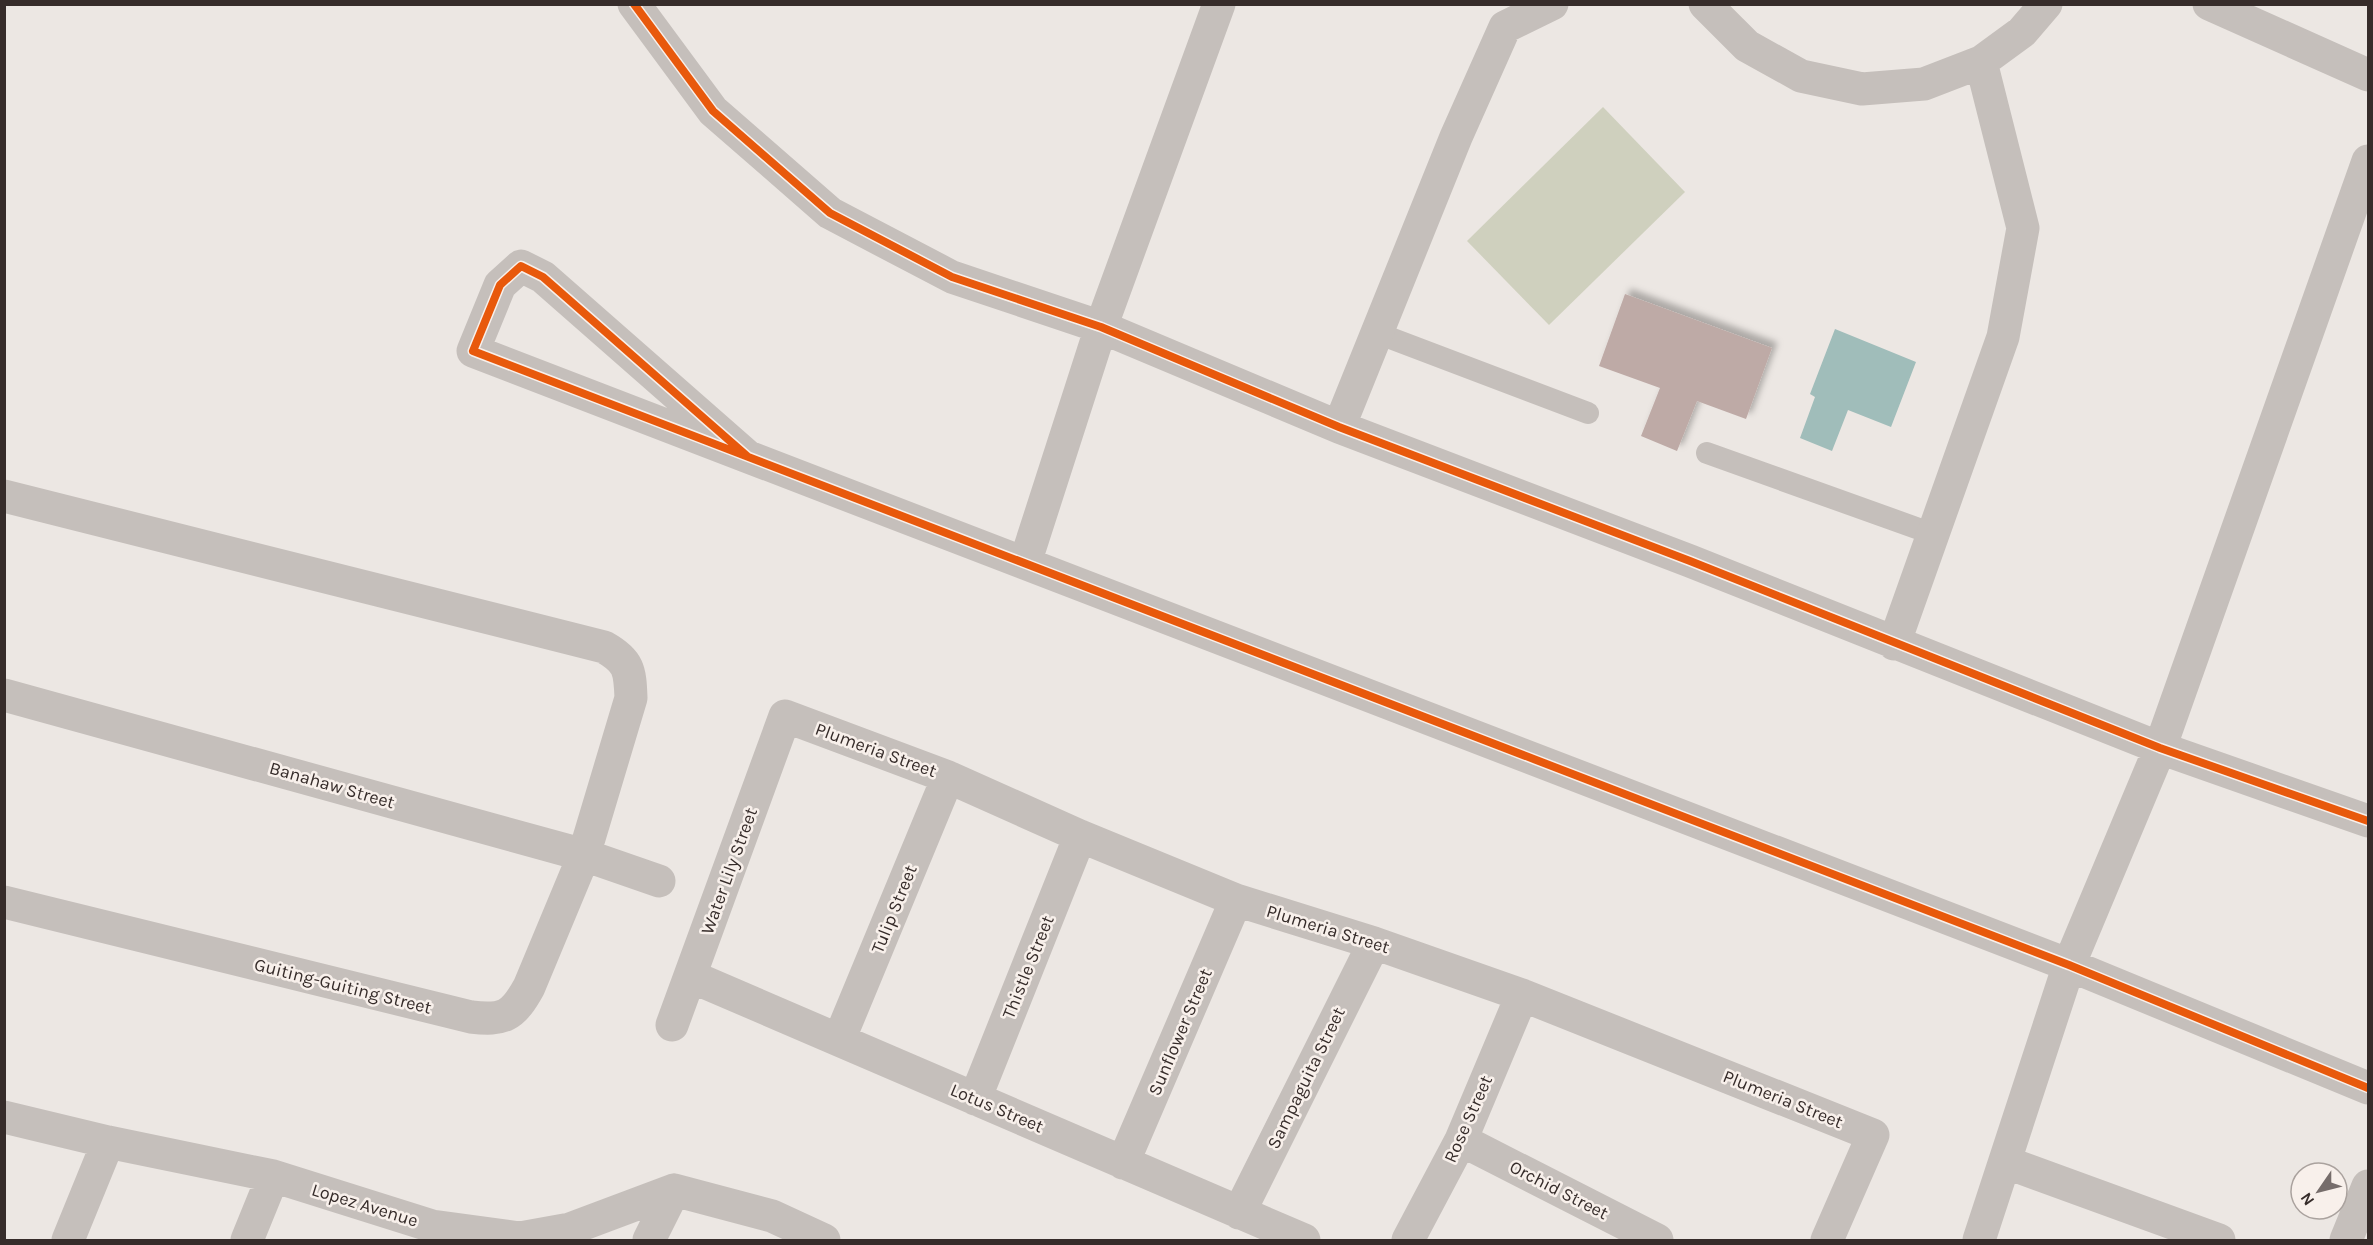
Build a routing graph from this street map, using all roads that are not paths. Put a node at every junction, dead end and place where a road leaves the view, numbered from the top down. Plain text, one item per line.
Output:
1 (634, 4) edge
2 (1219, 4) edge
3 (1552, 4) edge
4 (1705, 4) edge
5 (2046, 4) edge
6 (2209, 4) edge
7 (1981, 62) junction
8 (2368, 75) edge
9 (2368, 161) edge
10 (1101, 327) junction
11 (1377, 333) junction
12 (1588, 413) dead end
13 (1339, 427) junction
14 (1707, 453) dead end
15 (747, 456) junction
16 (4, 496) edge
17 (1933, 534) junction
18 (1025, 563) junction
19 (1894, 644) junction
20 (4, 694) edge
21 (785, 716) joint
22 (2160, 748) junction
23 (948, 777) junction
24 (2368, 821) edge
25 (1080, 836) junction
26 (584, 855) junction
27 (659, 881) dead end
28 (1236, 900) junction
29 (4, 902) edge
30 (1374, 943) junction
31 (2069, 965) junction
32 (690, 976) junction
33 (1522, 995) junction
34 (672, 1025) dead end
35 (839, 1040) junction
36 (2368, 1088) edge
37 (975, 1099) junction
38 (4, 1117) edge
39 (1461, 1140) junction
40 (108, 1142) junction
41 (2005, 1161) junction
42 (1123, 1163) junction
43 (273, 1176) junction
44 (2368, 1186) edge
45 (674, 1190) junction
46 (1239, 1213) junction
47 (429, 1233) edge
48 (68, 1240) edge
49 (247, 1240) edge
50 (649, 1240) edge
51 (824, 1240) edge
52 (1304, 1240) edge
53 (1408, 1240) edge
54 (1657, 1240) edge
55 (1827, 1240) edge
56 (1979, 1240) edge
57 (2219, 1240) edge
58 (2346, 1240) edge

1 - 10 street
2 - 10 street
3 - 11 street
4 - 7 street
5 - 7 street
6 - 8 street
7 - 17 street
9 - 22 street
10 - 13 street
10 - 18 street
11 - 12 lane
11 - 13 street
13 - 19 street
14 - 17 lane
15 - 15 street
15 - 18 street
16 - 26 street, Guiting-Guiting Street
17 - 19 street
18 - 31 street
19 - 22 street
20 - 26 street, Banahaw Street
21 - 23 street, Plumeria Street
21 - 32 street, Water Lily Street
22 - 24 street
22 - 31 street
23 - 25 street, Plumeria Street
23 - 35 street, Tulip Street
25 - 28 street, Plumeria Street
25 - 37 street, Thistle Street
26 - 27 street, Banahaw Street
26 - 29 street, Guiting-Guiting Street
28 - 30 street, Plumeria Street
28 - 42 street, Sunflower Street
30 - 33 street, Plumeria Street
30 - 46 street, Sampaguita Street
31 - 36 street
31 - 41 street
32 - 34 street, Water Lily Street
32 - 35 street, Lotus Street
33 - 39 street, Rose Street
33 - 55 street, Plumeria Street
35 - 37 street, Lotus Street
37 - 42 street, Lotus Street
38 - 40 street, Lopez Avenue
39 - 53 street, Rose Street
39 - 54 street, Orchid Street
40 - 43 street, Lopez Avenue
40 - 48 street
41 - 56 street
41 - 57 street
42 - 46 street, Lotus Street
43 - 47 street, Lopez Avenue
43 - 49 street
44 - 58 street
45 - 47 street, Lopez Avenue
45 - 50 street
45 - 51 street
46 - 52 street, Lotus Street

